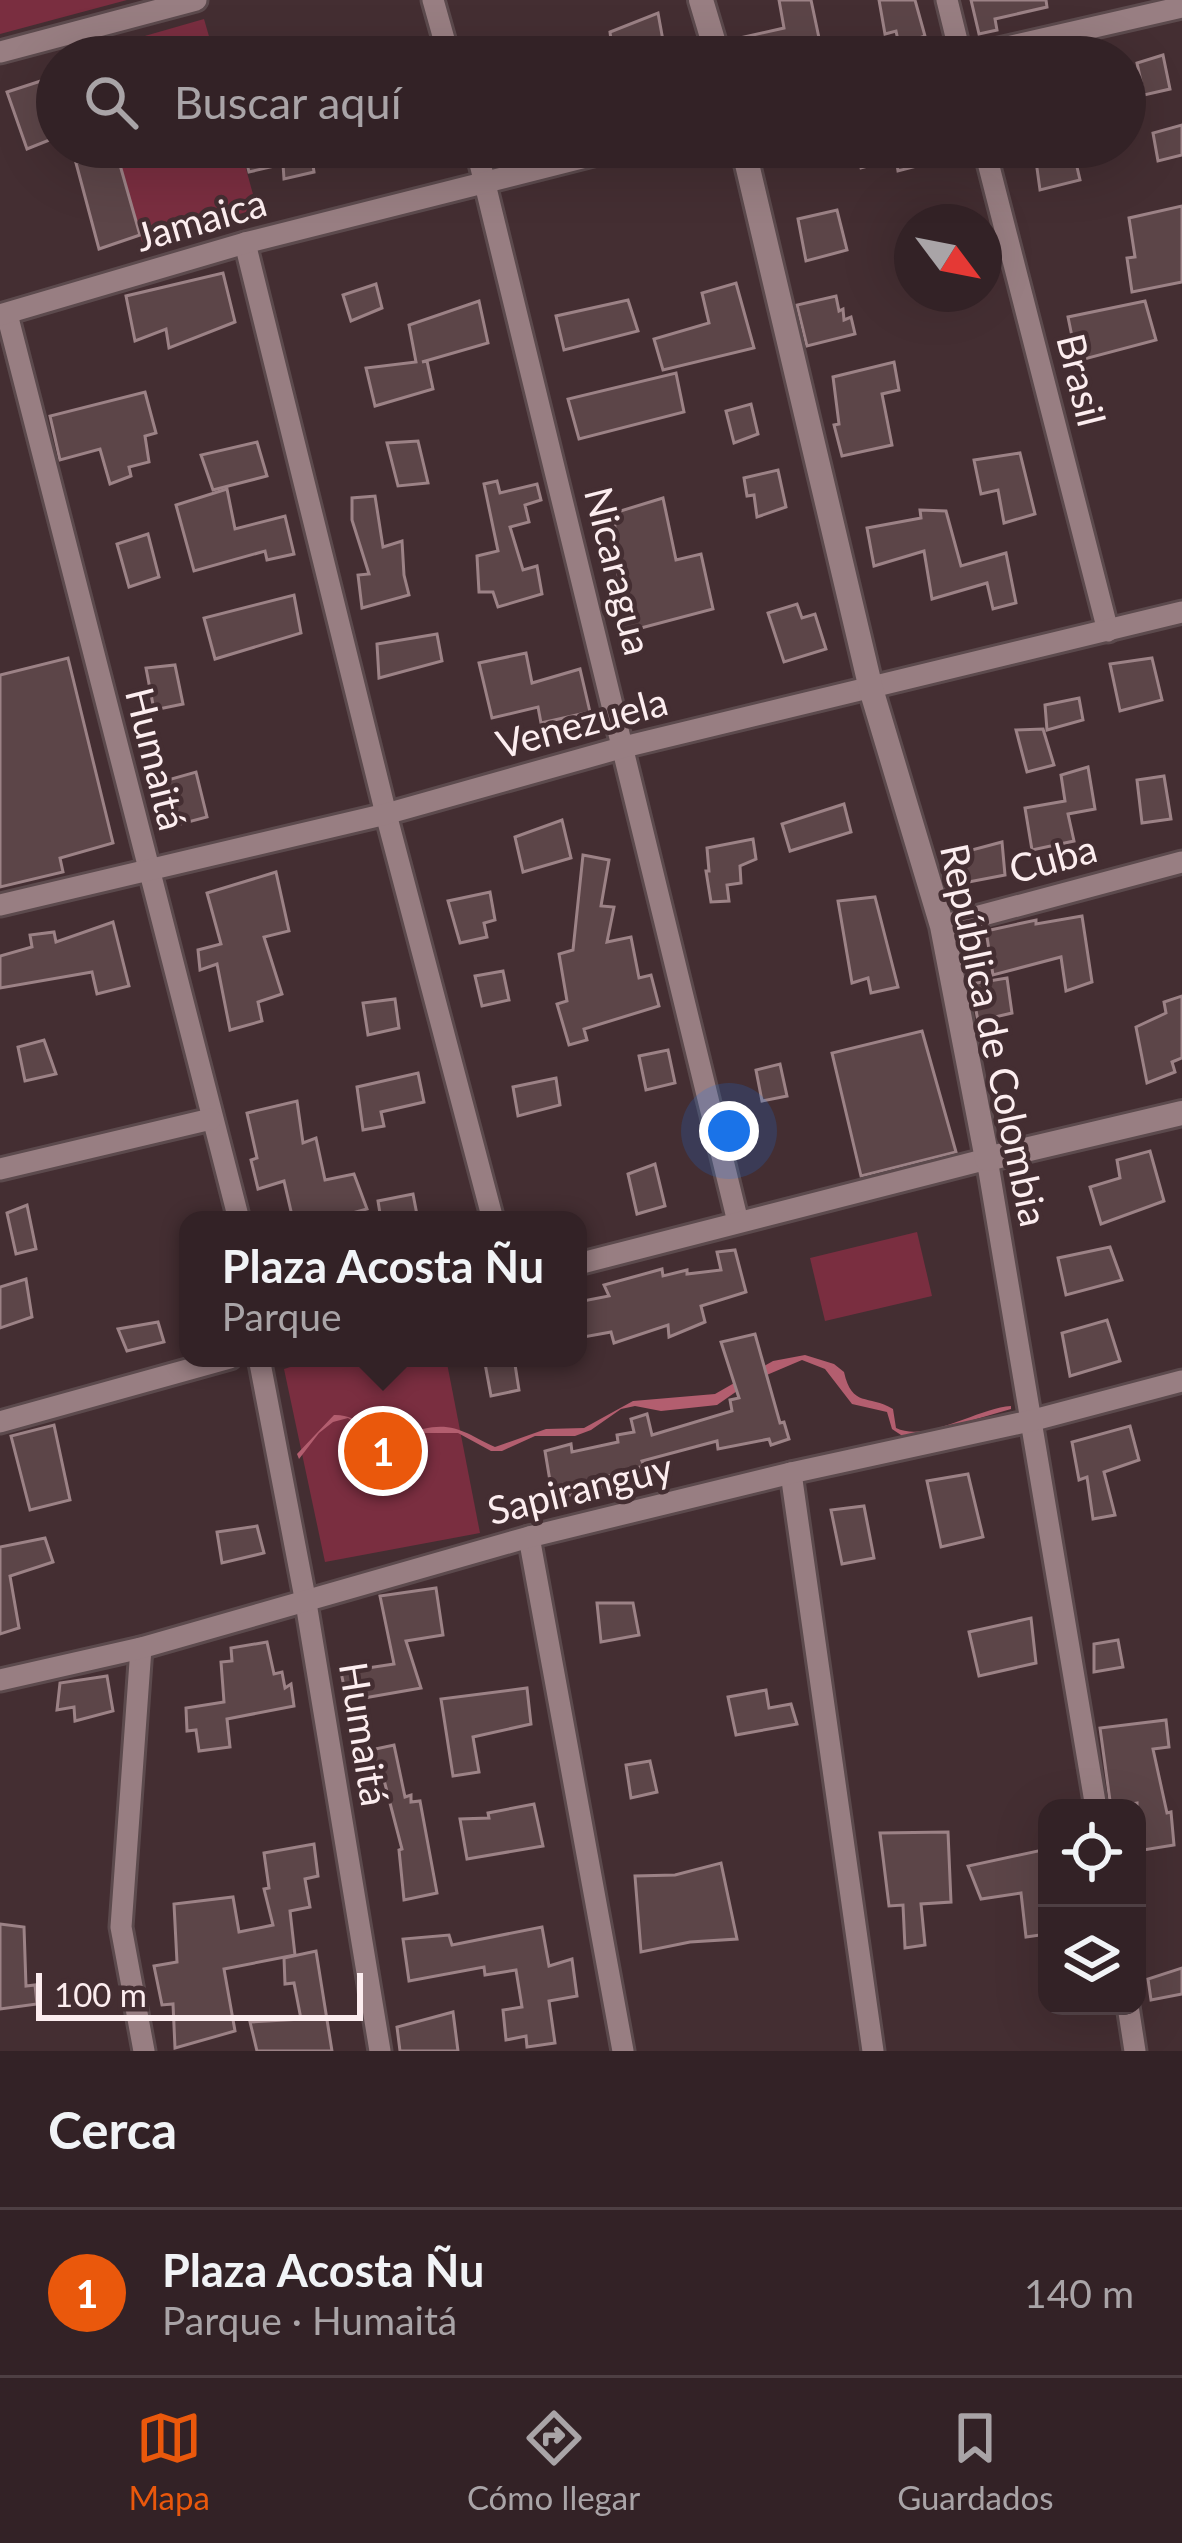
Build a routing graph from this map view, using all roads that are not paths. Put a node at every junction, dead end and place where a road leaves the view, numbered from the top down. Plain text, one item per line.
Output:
1 (196, 0) edge
2 (433, 0) edge
3 (701, 0) edge
4 (946, 0) edge
5 (1182, 7) edge
6 (60, 36) edge
7 (443, 36) edge
8 (712, 36) edge
9 (956, 36) edge
10 (1054, 36) edge
11 (36, 42) edge
12 (0, 52) edge
13 (482, 168) edge
14 (544, 168) edge
15 (748, 168) edge
16 (989, 168) edge
17 (487, 183) junction
18 (245, 243) junction
19 (3, 315) edge
20 (1182, 612) edge
21 (1108, 631) junction
22 (871, 689) junction
23 (624, 747) junction
24 (386, 814) junction
25 (1182, 862) edge
26 (147, 869) junction
27 (0, 905) edge
28 (942, 926) junction
29 (1182, 1113) edge
30 (211, 1119) junction
31 (987, 1160) junction
32 (0, 1169) edge
33 (237, 1211) edge
34 (492, 1211) edge
35 (738, 1222) junction
36 (587, 1262) edge
37 (198, 1367) edge
38 (262, 1367) edge
39 (1182, 1381) edge
40 (1034, 1420) junction
41 (0, 1422) edge
42 (791, 1473) junction
43 (529, 1537) junction
44 (306, 1603) junction
45 (141, 1648) junction
46 (0, 1680) edge
47 (1095, 1799) edge
48 (1130, 2015) edge
49 (144, 2051) edge
50 (380, 2051) edge
51 (622, 2051) edge
52 (874, 2051) edge
53 (1136, 2051) edge

1 - 6 street
2 - 7 street
3 - 8 street
4 - 9 street
5 - 10 street
11 - 12 street
13 - 17 street, Nicaragua
14 - 17 street, Jamaica
15 - 22 street, República de Colombia
16 - 21 street, Brasil
17 - 18 street, Jamaica
17 - 23 street, Nicaragua
18 - 19 street, Jamaica
18 - 24 street
19 - 26 street, Humaitá
20 - 21 street, Venezuela
21 - 22 street, Venezuela
22 - 23 street, Venezuela
22 - 28 street, República de Colombia
23 - 24 street, Venezuela
23 - 35 street, Nicaragua
24 - 26 street, Venezuela
24 - 34 street
25 - 28 street, Cuba
26 - 27 street, Venezuela
26 - 30 street, Humaitá
28 - 31 street, República de Colombia
29 - 31 street
30 - 32 street
30 - 33 street, Humaitá
31 - 35 street
31 - 40 street, República de Colombia
35 - 36 street
37 - 41 street
38 - 44 street, Humaitá
39 - 40 street, Sapiranguy
40 - 42 street, Sapiranguy
40 - 47 street, República de Colombia
42 - 43 street, Sapiranguy
42 - 52 street
43 - 44 street, Sapiranguy
43 - 51 street
44 - 45 street, Sapiranguy
44 - 50 street, Humaitá
45 - 46 street, Sapiranguy
45 - 49 street
48 - 53 street

